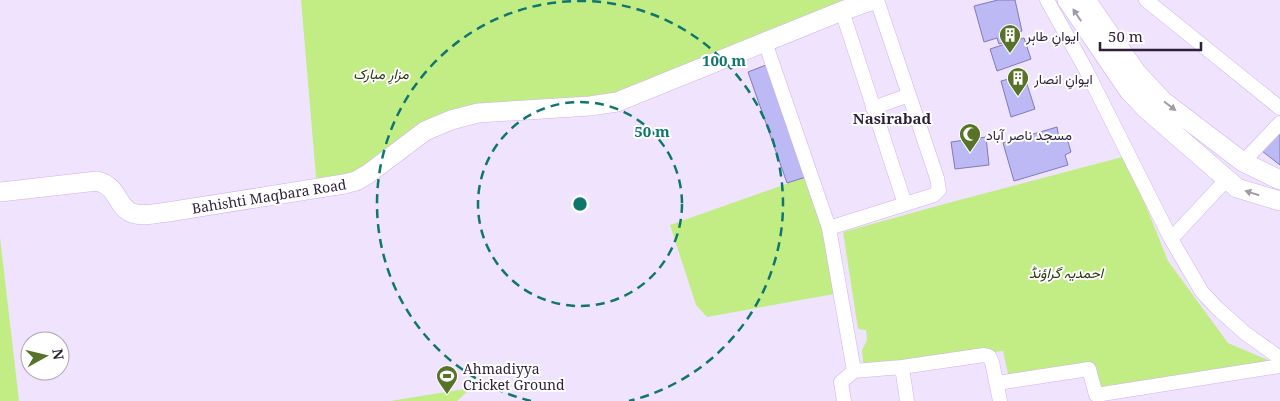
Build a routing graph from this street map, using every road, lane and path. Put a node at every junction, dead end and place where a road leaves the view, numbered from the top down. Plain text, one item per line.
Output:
1 (875, 0) edge
2 (1047, 0) edge
3 (1066, 0) edge
4 (1086, 0) edge
5 (1146, 0) edge
6 (842, 11) junction
7 (765, 42) junction
8 (1136, 86) junction
9 (909, 95) junction
10 (873, 108) junction
11 (1280, 108) edge
12 (1280, 123) edge
13 (1243, 162) junction
14 (1226, 180) junction
15 (1280, 180) edge
16 (0, 192) edge
17 (1280, 202) edge
18 (905, 204) junction
19 (829, 228) junction
20 (1171, 239) junction
21 (1280, 358) edge
22 (1280, 366) edge
23 (902, 367) junction
24 (854, 371) junction
25 (997, 383) junction
26 (1097, 398) edge
27 (844, 401) edge
28 (907, 401) edge
29 (1000, 401) edge

1 - 6 street, Bahishti Maqbara Road
1 - 9 street
2 - 20 street
8 -> 3 street
4 - 8 street
5 - 11 street
6 - 7 street, Bahishti Maqbara Road
6 - 10 street
7 - 16 street, Bahishti Maqbara Road
7 - 19 street
8 -> 13 street
8 - 14 street
9 - 10 street
9 - 18 street
10 - 18 street
12 - 13 street
13 - 14 street
13 - 15 street
17 -> 14 street
14 - 20 street
18 - 19 street
19 - 24 street
20 - 21 street
22 - 26 street
23 - 24 street
23 - 25 street
23 - 28 street
24 - 27 street
25 - 26 street
25 - 29 street

